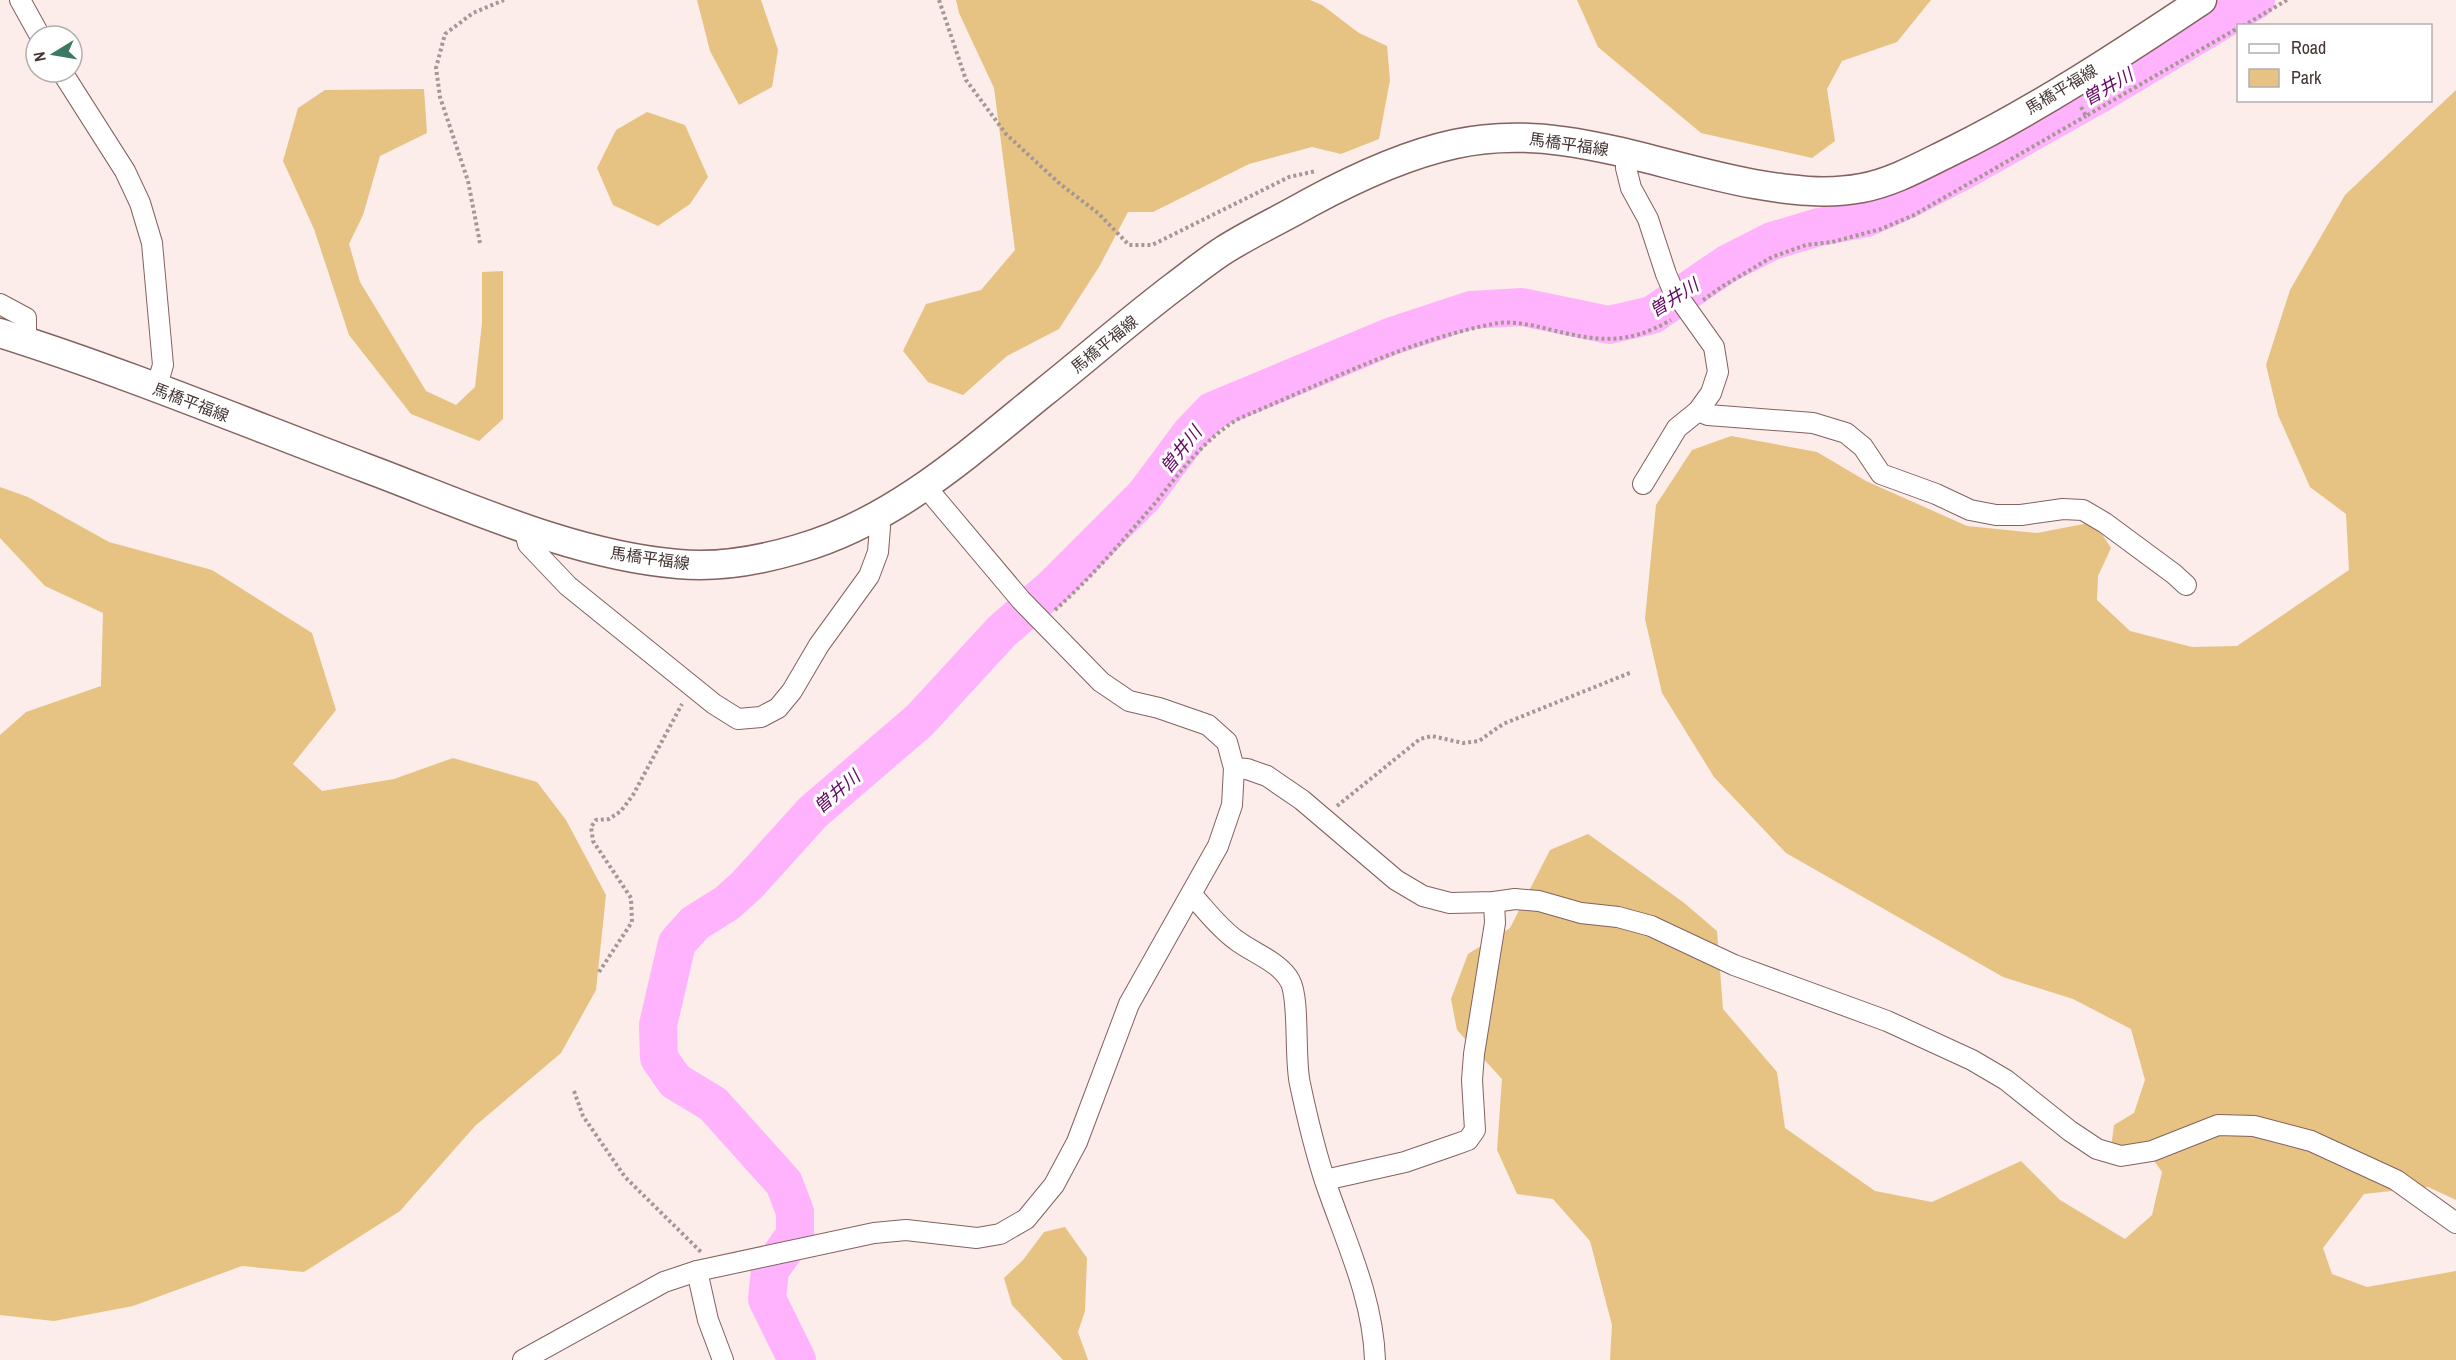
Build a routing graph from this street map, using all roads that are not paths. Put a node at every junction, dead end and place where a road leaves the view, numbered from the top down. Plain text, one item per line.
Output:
1 (20, 0) edge
2 (2202, 0) edge
3 (33, 24) edge
4 (70, 84) edge
5 (1626, 152) junction
6 (0, 304) edge
7 (13, 337) edge
8 (156, 389) junction
9 (1698, 411) junction
10 (1643, 484) dead end
11 (925, 486) junction
12 (878, 515) junction
13 (524, 527) junction
14 (2186, 585) dead end
15 (1234, 768) junction
16 (1192, 894) junction
17 (1494, 902) junction
18 (1325, 1180) junction
19 (2456, 1223) edge
20 (704, 1270) junction
21 (523, 1360) edge
22 (723, 1360) edge
23 (1375, 1360) edge

1 - 3 street
2 - 5 main road, 馬橋平福線
4 - 8 street
5 - 9 street
5 - 11 main road, 馬橋平福線
6 - 7 street
7 - 8 main road, 馬橋平福線
8 - 13 main road, 馬橋平福線
9 - 10 street
9 - 14 street
11 - 12 main road, 馬橋平福線
11 - 15 street
12 - 13 main road, 馬橋平福線
12 - 13 street
15 - 16 street
15 - 17 street
16 - 18 street
16 - 20 street
17 - 18 street
17 - 19 street
18 - 23 street
20 - 21 street
20 - 22 street

